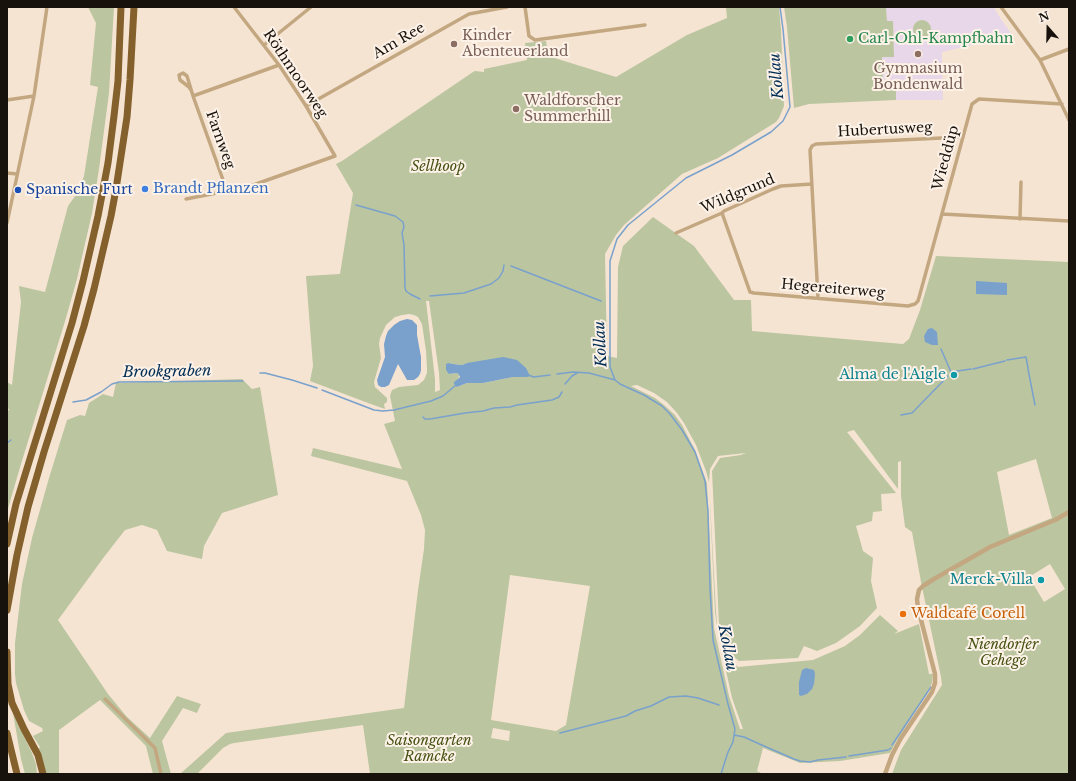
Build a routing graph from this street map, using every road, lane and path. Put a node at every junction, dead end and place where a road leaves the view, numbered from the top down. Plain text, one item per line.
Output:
1 (48, 7) edge
2 (121, 7) edge
3 (134, 7) edge
4 (234, 7) edge
5 (311, 7) edge
6 (507, 7) edge
7 (525, 7) edge
8 (1001, 7) edge
9 (645, 25) dead end
10 (264, 45) junction
11 (1069, 49) edge
12 (1040, 60) junction
13 (279, 65) junction
14 (191, 90) junction
15 (34, 96) junction
16 (193, 96) junction
17 (7, 100) edge
18 (1062, 104) junction
19 (306, 106) junction
20 (1069, 120) edge
21 (963, 137) junction
22 (7, 173) edge
23 (17, 174) junction
24 (1021, 182) dead end
25 (812, 184) junction
26 (227, 191) junction
27 (186, 199) dead end
28 (722, 213) junction
29 (942, 214) junction
30 (1020, 219) junction
31 (1069, 221) edge
32 (7, 223) edge
33 (676, 233) dead end
34 (818, 298) junction
35 (915, 304) joint
36 (1069, 512) edge
37 (7, 544) edge
38 (7, 610) edge
39 (7, 652) edge
40 (105, 699) dead end
41 (7, 733) edge
42 (17, 774) edge
43 (43, 774) edge
44 (161, 774) edge
45 (885, 774) edge

1 - 15 street
2 - 37 highway
3 - 38 highway
4 - 10 street, Röthmoorweg
5 - 10 street
6 - 19 street, Am Ree
7 - 9 street
8 - 12 street
10 - 13 street, Röthmoorweg
11 - 12 street
12 - 18 street
13 - 16 street, Farnweg
13 - 19 street, Röthmoorweg
14 - 14 street, Farnweg
14 - 16 street, Farnweg
15 - 17 street
15 - 23 street
16 - 26 street, Farnweg
18 - 20 street
18 - 21 street, Wieddüp
19 - 26 street, Röthmoorweg
21 - 25 street, Hubertusweg
21 - 29 street, Wieddüp
22 - 23 street
23 - 32 street
24 - 30 street
25 - 28 street, Wildgrund
25 - 34 street
26 - 27 street
28 - 33 street, Wildgrund
28 - 34 street, Hegereiterweg
29 - 30 street
29 - 35 street, Wieddüp
30 - 31 street
34 - 35 street, Hegereiterweg
36 - 45 street
39 - 43 highway
40 - 44 street
41 - 42 highway

